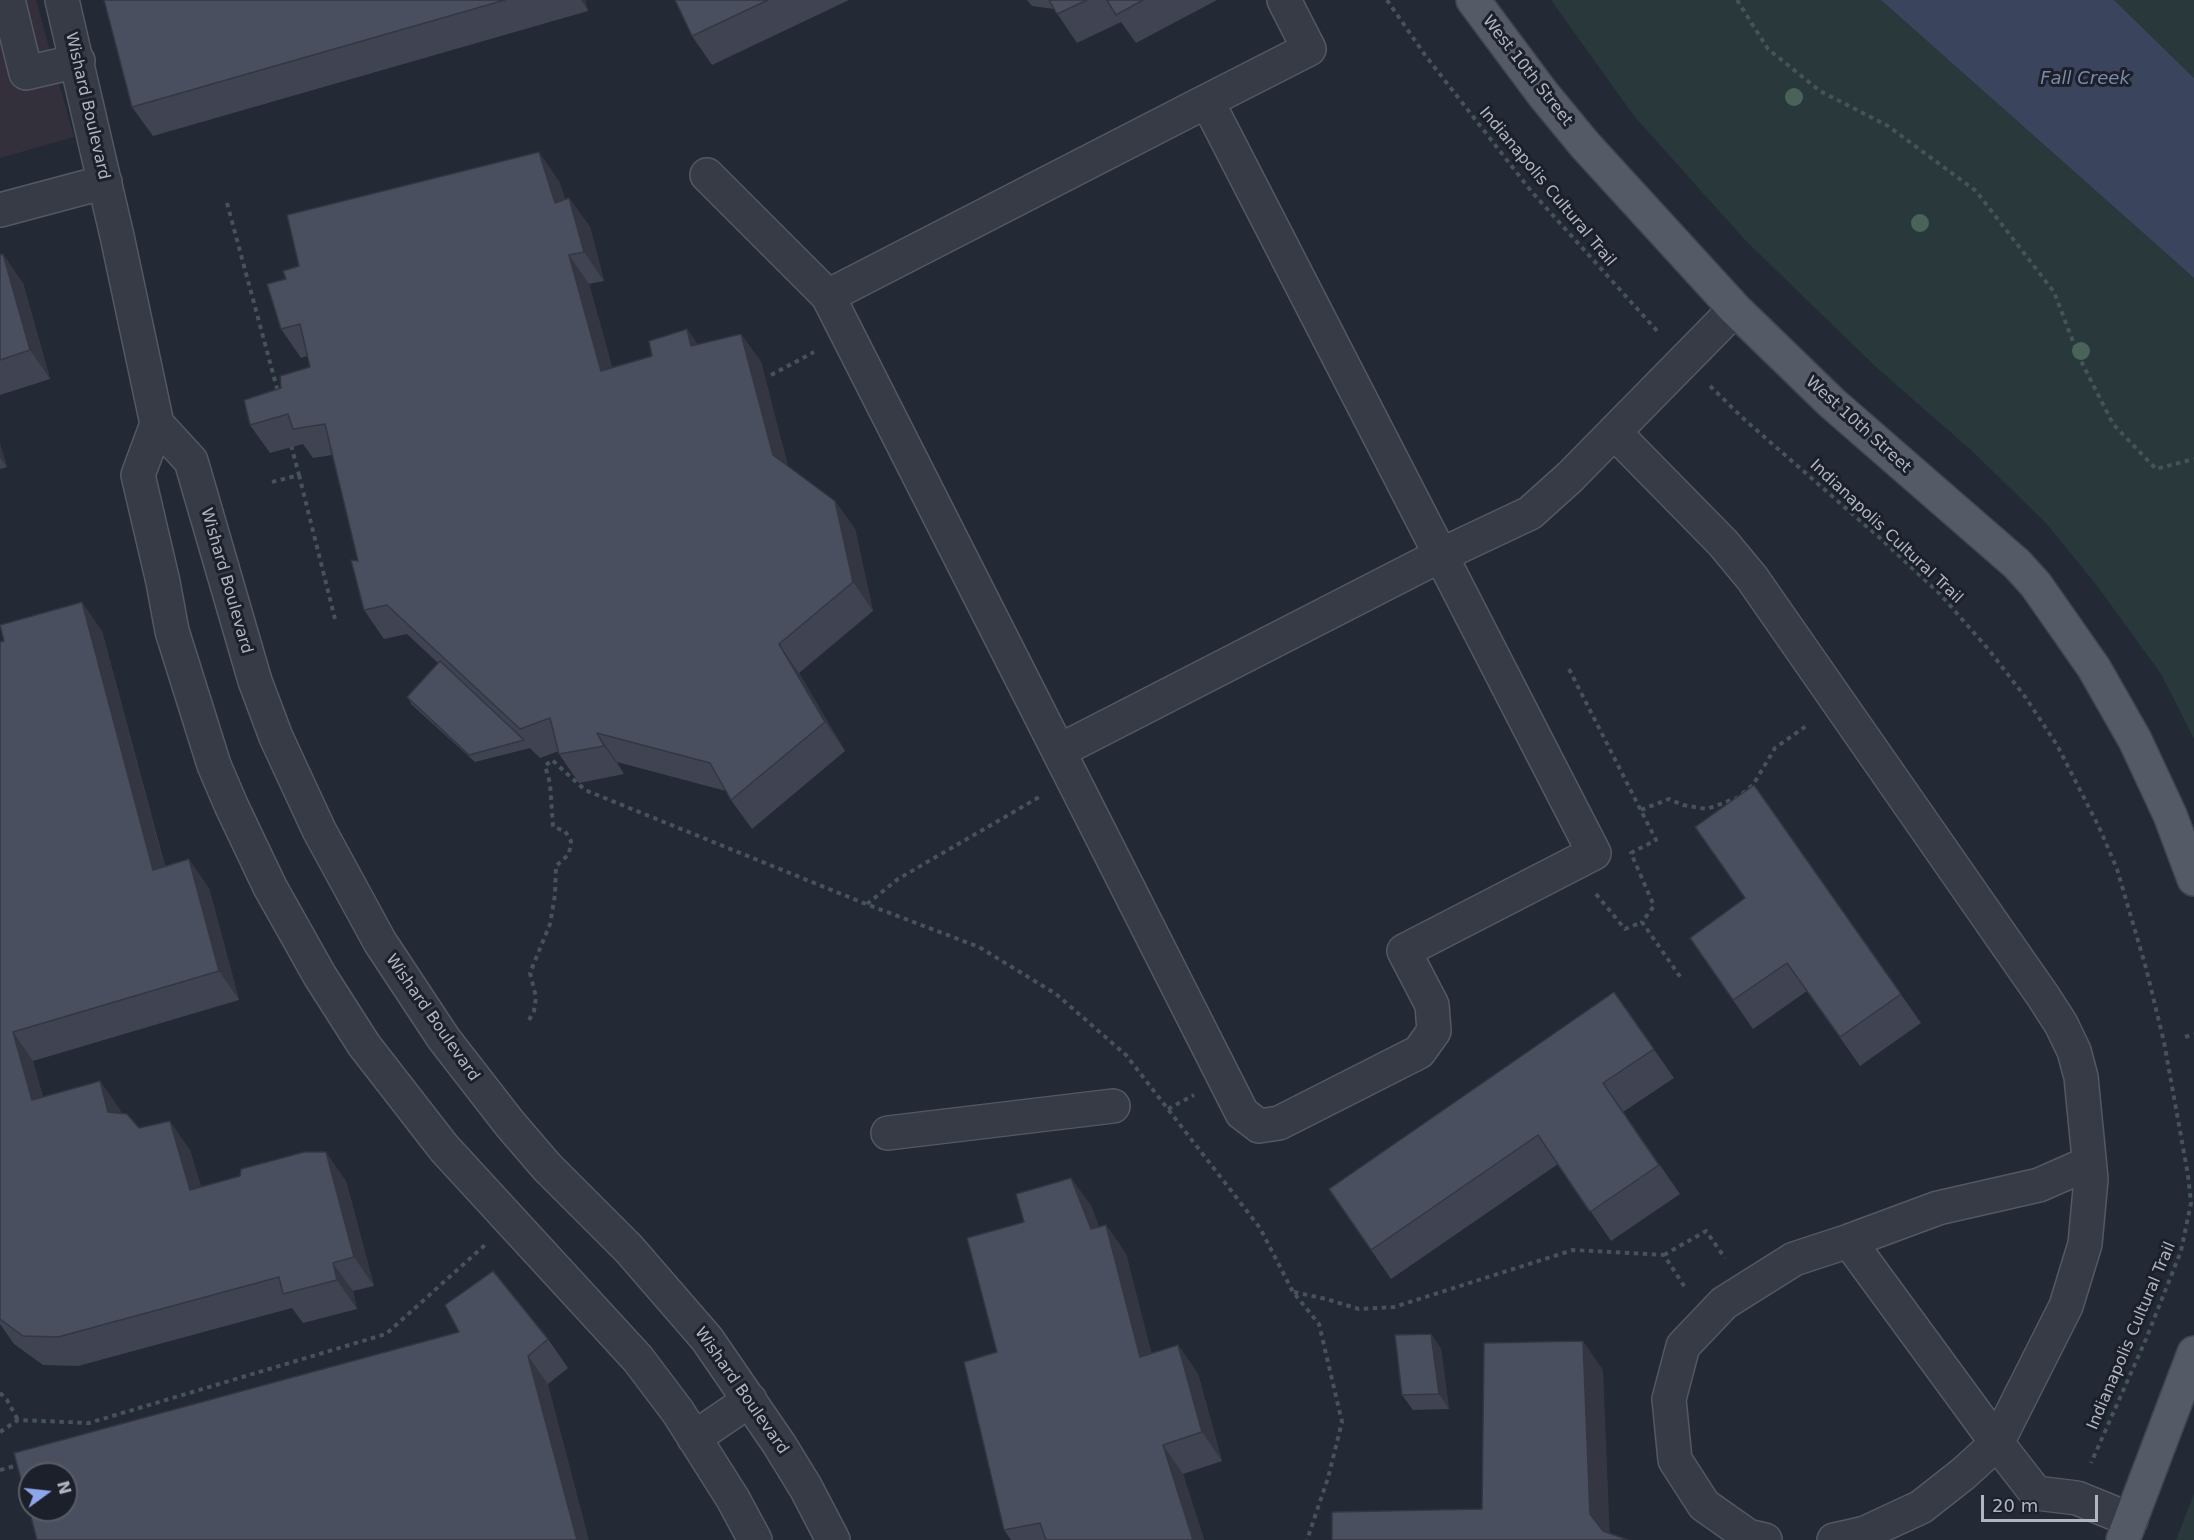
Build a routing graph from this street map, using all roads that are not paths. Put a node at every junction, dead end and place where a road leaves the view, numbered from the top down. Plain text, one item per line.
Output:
1 (8, 0) edge
2 (62, 0) edge
3 (1284, 0) edge
4 (1473, 0) edge
5 (78, 61) junction
6 (1207, 101) junction
7 (706, 175) dead end
8 (105, 182) junction
9 (0, 210) edge
10 (828, 296) junction
11 (1735, 309) junction
12 (157, 424) junction
13 (1614, 432) junction
14 (1441, 555) junction
15 (1059, 751) junction
16 (2182, 820) edge
17 (2194, 879) edge
18 (1113, 1106) dead end
19 (888, 1133) dead end
20 (2089, 1163) junction
21 (1849, 1241) junction
22 (2194, 1353) edge
23 (750, 1400) junction
24 (694, 1438) junction
25 (1997, 1443) junction
26 (2127, 1530) edge
27 (755, 1540) edge
28 (833, 1540) edge
29 (1765, 1540) edge
30 (1834, 1540) edge

1 - 5 street
2 - 5 street, Wishard Boulevard
3 - 6 street
4 - 11 main road, West 10th Street
5 - 8 street, Wishard Boulevard
6 - 10 street
6 - 14 street
7 - 10 street
8 - 9 street
8 - 12 street, Wishard Boulevard
10 - 15 street
11 - 13 street
11 - 16 main road, West 10th Street
12 - 23 street, Wishard Boulevard
12 - 24 street
13 - 14 street
13 - 20 street
14 - 15 street
14 - 15 street
16 - 17 main road, West 10th Street
18 - 19 street
20 - 21 street
20 - 25 street
21 - 25 street
21 - 29 street
22 - 26 main road
23 - 24 street
23 - 28 street, Wishard Boulevard
24 - 27 street
25 - 26 street
25 - 30 street

